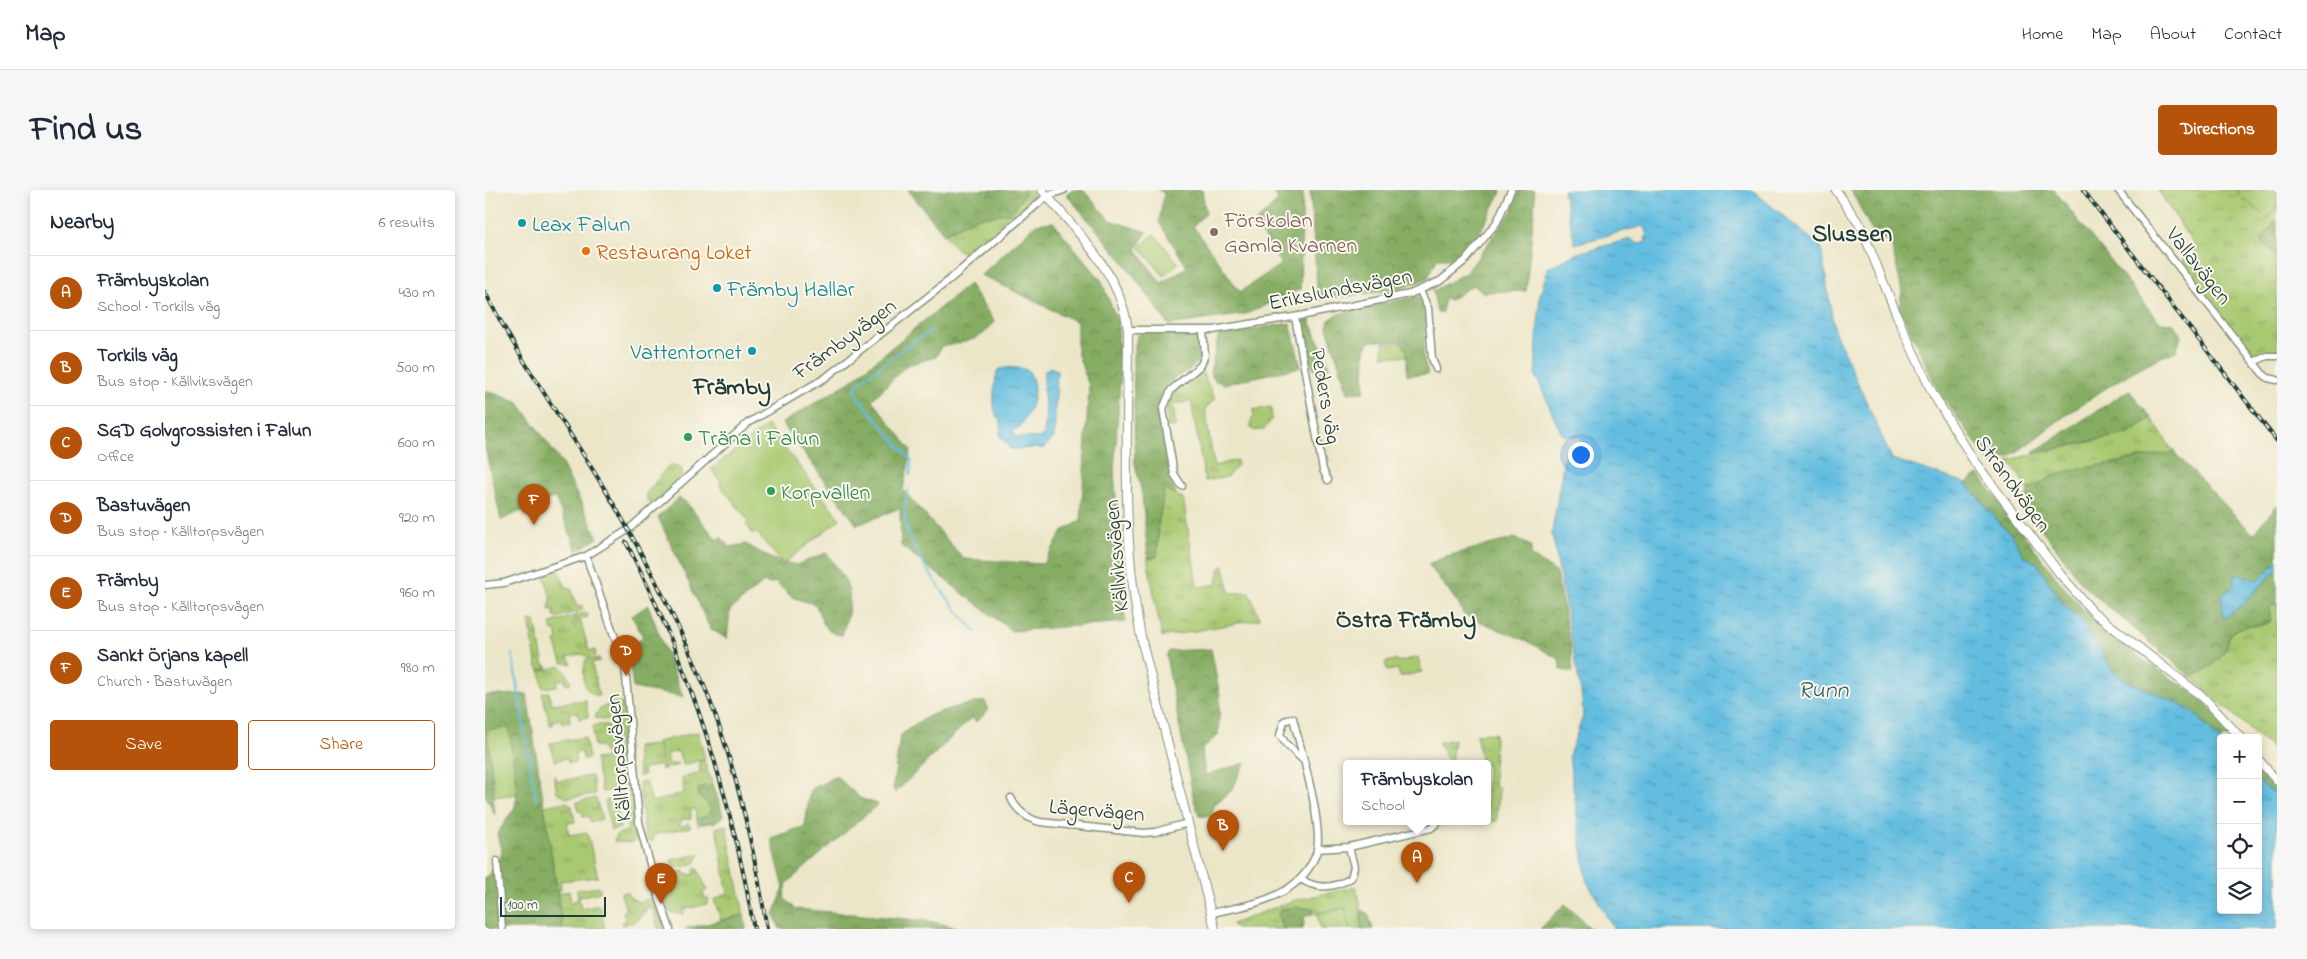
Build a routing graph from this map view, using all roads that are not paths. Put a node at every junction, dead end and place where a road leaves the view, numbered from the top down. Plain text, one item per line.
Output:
1 (1064, 190) edge
2 (1511, 190) edge
3 (1837, 190) edge
4 (2118, 190) edge
5 (1044, 193) edge
6 (1420, 291) junction
7 (1295, 317) junction
8 (1128, 330) junction
9 (1203, 331) junction
10 (2277, 356) edge
11 (2254, 362) junction
12 (1437, 369) dead end
13 (2277, 380) edge
14 (1328, 480) dead end
15 (1182, 486) dead end
16 (586, 556) junction
17 (485, 586) edge
18 (2237, 734) edge
19 (1303, 760) junction
20 (2262, 764) edge
21 (2277, 781) edge
22 (1011, 798) dead end
23 (1188, 824) junction
24 (1435, 825) edge
25 (1349, 847) junction
26 (1317, 849) junction
27 (497, 861) dead end
28 (1301, 879) junction
29 (1211, 913) junction
30 (502, 929) edge
31 (670, 929) edge
32 (1215, 929) edge

1 - 5 street
2 - 6 street, Erikslundsvägen
3 - 18 street, Strandvägen
4 - 11 street, Vallavägen
5 - 8 street, Källviksvägen
5 - 16 street, Främbyvägen
6 - 7 street, Erikslundsvägen
6 - 12 street
7 - 9 street, Erikslundsvägen
7 - 14 street, Peders väg
8 - 9 street, Erikslundsvägen
8 - 23 street, Källviksvägen
9 - 15 street
10 - 11 street
11 - 13 street, Vallavägen
16 - 17 street, Främbyvägen
16 - 31 street, Källtorpsvägen
19 - 19 street
19 - 26 street
20 - 21 street
22 - 23 street, Lägervägen
23 - 29 street, Källviksvägen
24 - 25 street
25 - 26 street
25 - 28 street
26 - 28 street
27 - 30 street
28 - 29 street
29 - 32 street, Källviksvägen

